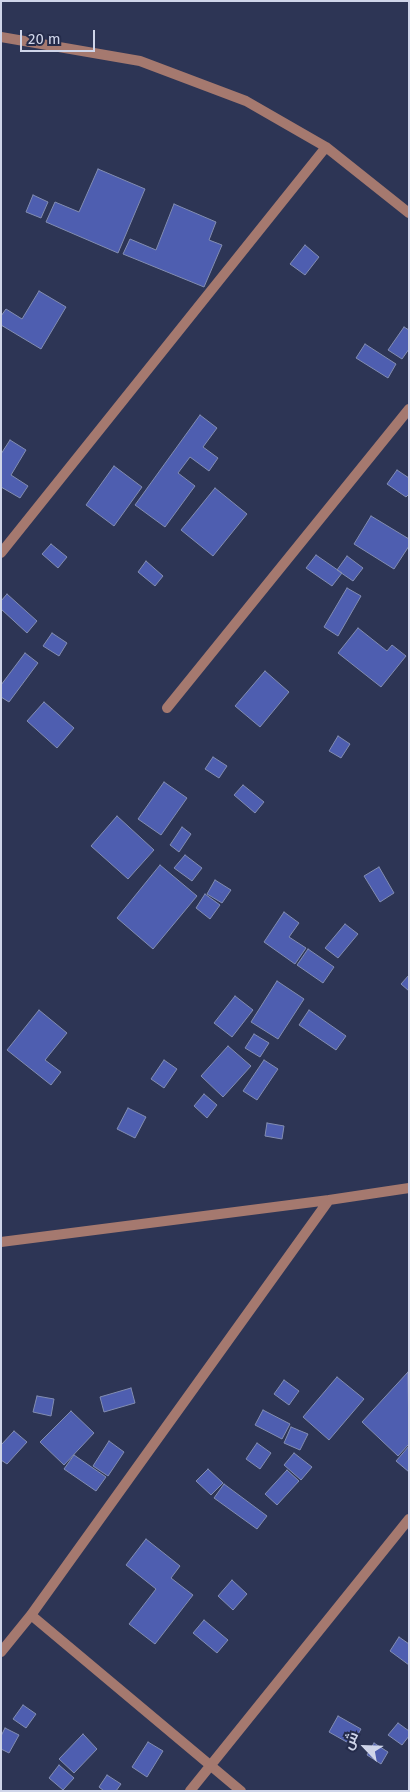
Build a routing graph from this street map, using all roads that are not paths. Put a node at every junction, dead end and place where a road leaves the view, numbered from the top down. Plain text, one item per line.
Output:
1 (1, 37) edge
2 (326, 147) junction
3 (409, 213) edge
4 (409, 409) edge
5 (1, 553) edge
6 (167, 708) dead end
7 (409, 1188) edge
8 (329, 1200) junction
9 (1, 1242) edge
10 (409, 1519) edge
11 (32, 1615) junction
12 (1, 1652) edge
13 (210, 1766) junction
14 (190, 1791) edge
15 (241, 1791) edge

1 - 2 street
2 - 3 street
2 - 5 street
4 - 6 street
7 - 8 street
8 - 9 street
8 - 11 street
10 - 13 street
11 - 12 street
11 - 13 street
13 - 14 street
13 - 15 street

